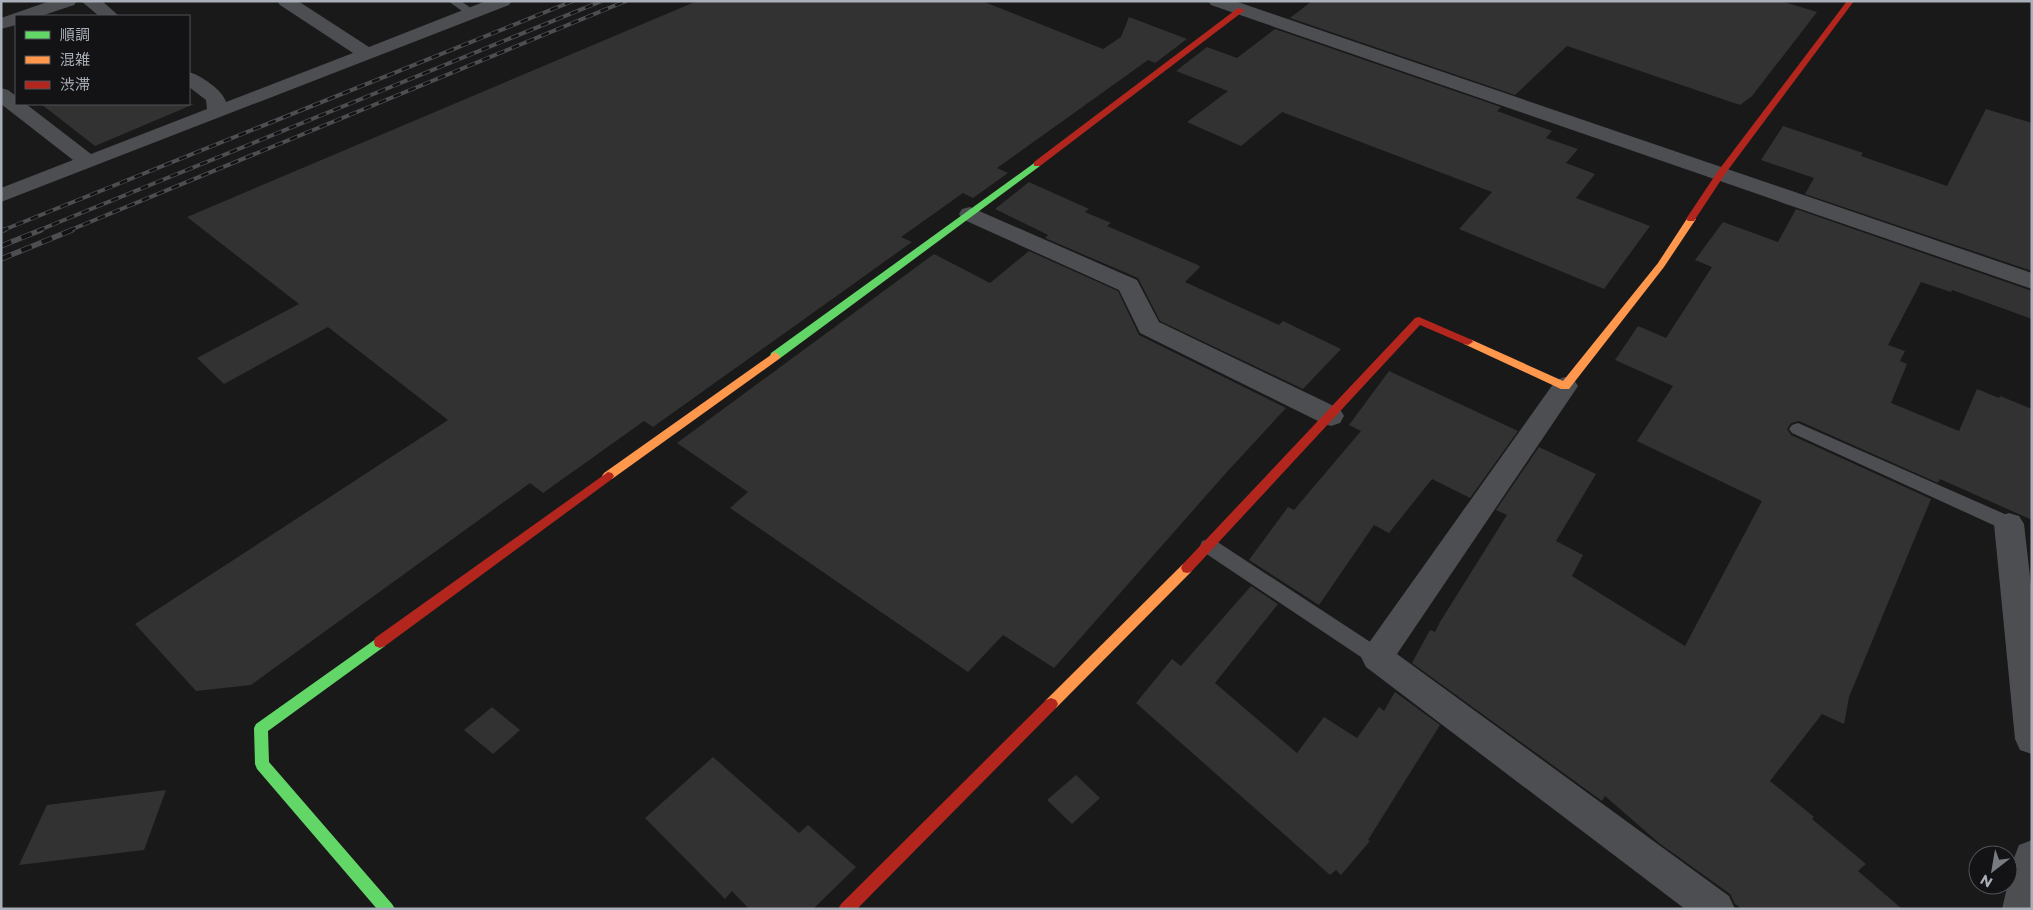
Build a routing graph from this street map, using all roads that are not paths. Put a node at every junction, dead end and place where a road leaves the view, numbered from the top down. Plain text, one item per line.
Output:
1 (24, 1) edge
2 (68, 1) edge
3 (90, 1) edge
4 (286, 1) edge
5 (453, 1) edge
6 (503, 1) edge
7 (1218, 1) edge
8 (1851, 1) edge
9 (1241, 10) junction
10 (32, 14) edge
11 (473, 14) junction
12 (109, 15) edge
13 (15, 19) edge
14 (1, 24) edge
15 (367, 54) junction
16 (190, 79) edge
17 (1, 94) edge
18 (15, 104) edge
19 (16, 105) edge
20 (218, 112) junction
21 (88, 161) junction
22 (1721, 173) junction
23 (1, 196) edge
24 (970, 214) junction
25 (2032, 281) edge
26 (1565, 386) junction
27 (1331, 416) junction
28 (1798, 429) dead end
29 (2010, 524) joint
30 (1209, 546) junction
31 (1376, 657) junction
32 (2032, 739) edge
33 (2032, 858) edge
34 (388, 909) edge
35 (846, 909) edge
36 (1716, 909) edge
37 (2021, 909) edge

1 - 10 street
2 - 10 street
3 - 12 street
4 - 15 street
5 - 11 lane
6 - 11 street
7 - 9 street
8 - 22 street
9 - 22 street
9 - 24 street
11 - 15 street
13 - 14 street
15 - 20 street
16 - 20 street
17 - 18 street
19 - 21 street
20 - 21 street
21 - 23 street
22 - 25 street
22 - 26 street
24 - 27 street
24 - 34 street
26 - 27 street
26 - 31 street
27 - 30 street
28 - 29 lane
29 - 32 street
30 - 31 lane
30 - 35 street
31 - 36 street
33 - 37 street

